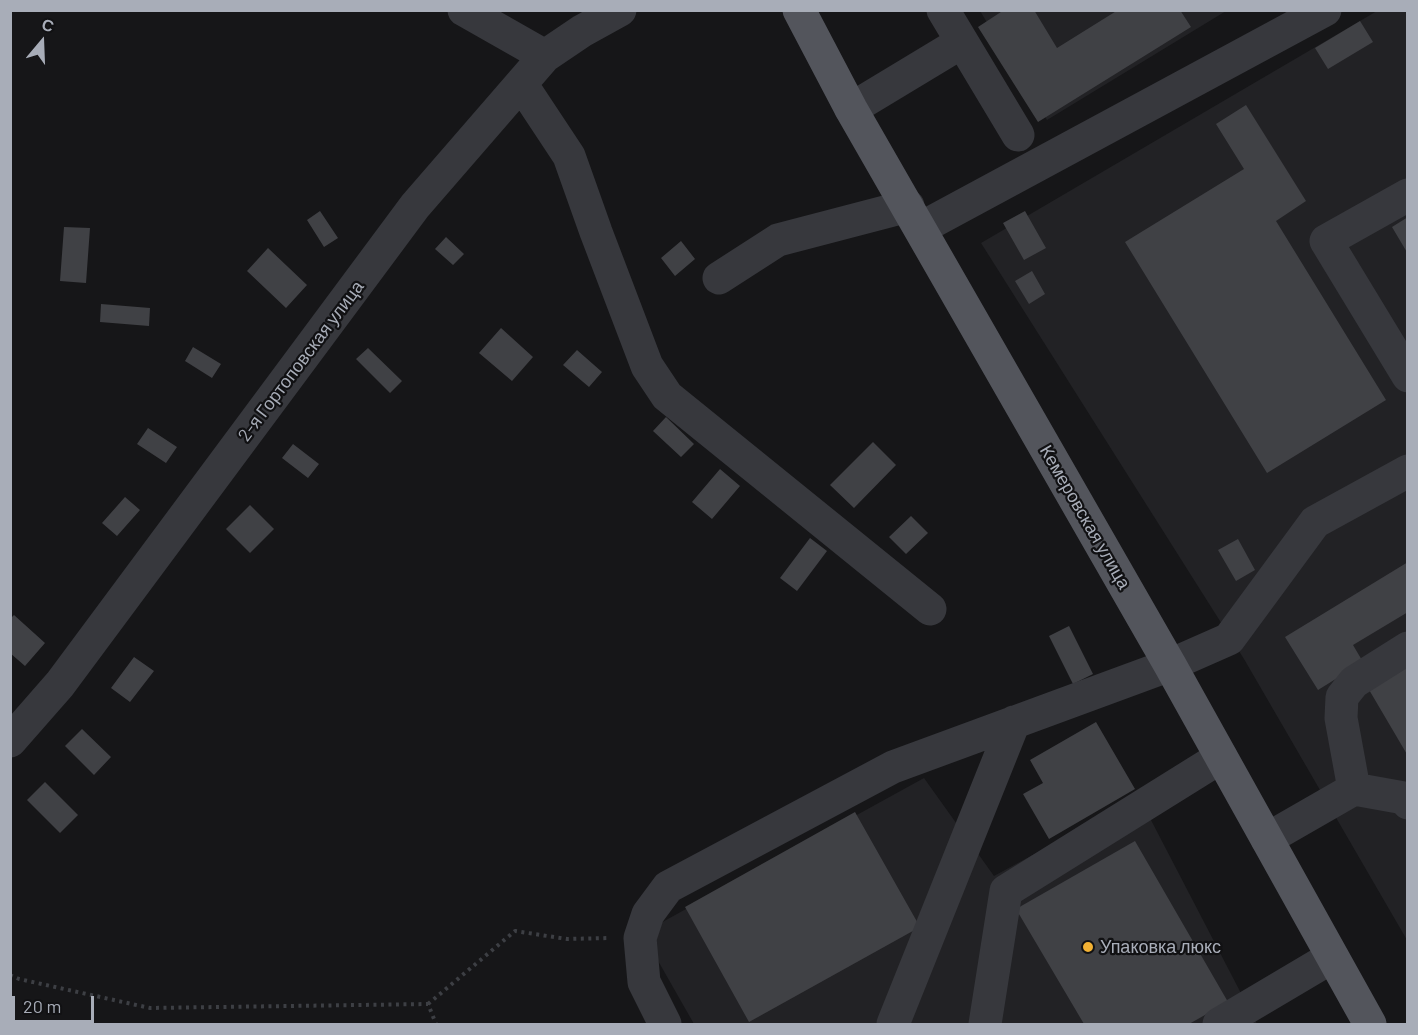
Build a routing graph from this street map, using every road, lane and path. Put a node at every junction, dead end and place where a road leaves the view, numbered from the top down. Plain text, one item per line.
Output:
1 (464, 10) edge
2 (620, 10) edge
3 (799, 10) edge
4 (943, 10) edge
5 (1325, 10) edge
6 (962, 42) junction
7 (545, 56) junction
8 (522, 85) junction
9 (851, 109) junction
10 (1018, 135) dead end
11 (1407, 195) edge
12 (914, 217) junction
13 (719, 278) dead end
14 (1407, 376) edge
15 (1407, 471) edge
16 (930, 609) dead end
17 (1407, 648) edge
18 (1170, 665) junction
19 (1014, 722) junction
20 (10, 741) edge
21 (1221, 758) junction
22 (1354, 789) junction
23 (1407, 803) edge
24 (1267, 839) junction
25 (640, 938) junction
26 (1332, 957) junction
27 (10, 975) edge
28 (428, 1004) junction
29 (436, 1024) edge
30 (665, 1024) edge
31 (893, 1024) edge
32 (985, 1024) edge
33 (1219, 1024) edge
34 (1370, 1024) edge

1 - 7 street
2 - 7 street, 2-я Гортоповская улица
3 - 9 main road, Кемеровская улица
4 - 6 street
5 - 12 street
6 - 9 street
6 - 10 street
7 - 8 street, 2-я Гортоповская улица
8 - 16 street
8 - 20 street, 2-я Гортоповская улица
9 - 12 main road, Кемеровская улица
11 - 14 street
12 - 13 street
12 - 18 main road, Кемеровская улица
15 - 18 street
17 - 22 street
18 - 19 street
18 - 21 main road, Кемеровская улица
19 - 25 street
19 - 31 street
21 - 24 main road, Кемеровская улица
21 - 32 street
22 - 23 street
22 - 24 street
24 - 26 main road, Кемеровская улица
25 - 28 path
25 - 30 street
26 - 33 street
26 - 34 main road, Кемеровская улица
27 - 28 path
28 - 29 path

